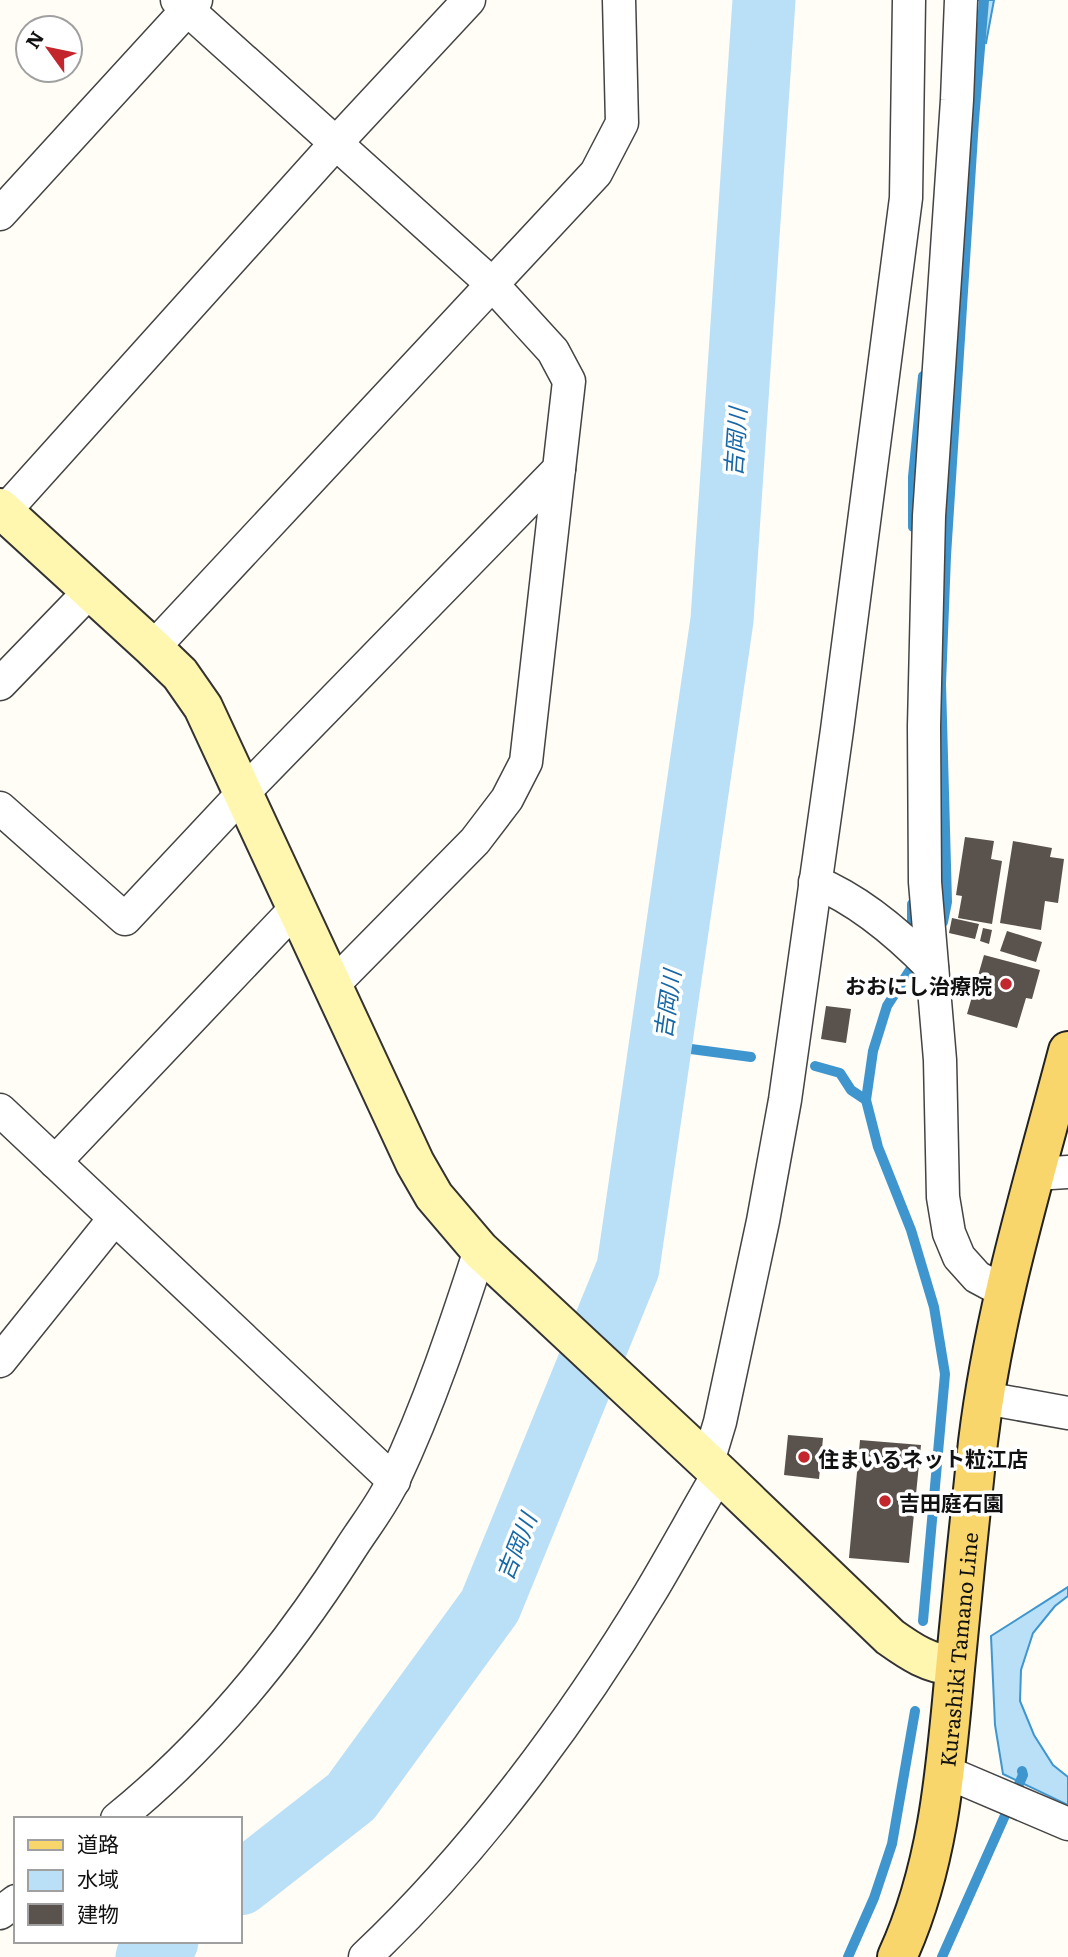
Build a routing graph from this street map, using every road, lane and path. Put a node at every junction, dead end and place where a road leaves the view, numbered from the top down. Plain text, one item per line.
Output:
1 (469, 0) edge
2 (619, 0) edge
3 (909, 0) edge
4 (961, 0) edge
5 (187, 3) edge
6 (336, 143) junction
7 (0, 214) edge
8 (491, 284) junction
9 (559, 469) junction
10 (2, 510) edge
11 (89, 592) junction
12 (153, 648) junction
13 (0, 684) edge
14 (244, 792) junction
15 (0, 808) edge
16 (815, 882) junction
17 (297, 907) junction
18 (923, 949) junction
19 (332, 986) junction
20 (1068, 1051) edge
21 (0, 1110) edge
22 (55, 1162) junction
23 (1052, 1173) edge
24 (114, 1219) junction
25 (480, 1250) junction
26 (1005, 1292) junction
27 (0, 1360) edge
28 (985, 1398) junction
29 (1068, 1413) edge
30 (704, 1458) junction
31 (394, 1481) junction
32 (955, 1666) junction
33 (946, 1772) junction
34 (119, 1817) edge
35 (1068, 1824) edge
36 (365, 1957) edge
37 (897, 1957) edge

1 - 6 street
2 - 8 street
3 - 16 street
4 - 18 street
5 - 6 street
5 - 7 street
6 - 8 street
6 - 10 street
8 - 9 street
8 - 12 street
9 - 14 street
9 - 19 street
10 - 11 street
11 - 12 street
11 - 13 street
12 - 14 street
14 - 15 street
14 - 17 street
16 - 18 street
16 - 30 street
17 - 19 street
17 - 22 street
18 - 26 street
19 - 25 street
20 - 23 main road, Kurashiki Tamano Line
21 - 22 street
22 - 24 street
23 - 26 main road, Kurashiki Tamano Line
24 - 27 street
24 - 31 street
25 - 30 street
25 - 31 street
26 - 28 main road, Kurashiki Tamano Line
28 - 29 street
28 - 32 main road, Kurashiki Tamano Line
30 - 32 street
30 - 36 street
31 - 34 street
32 - 33 main road, Kurashiki Tamano Line
33 - 35 street
33 - 37 main road, Kurashiki Tamano Line

